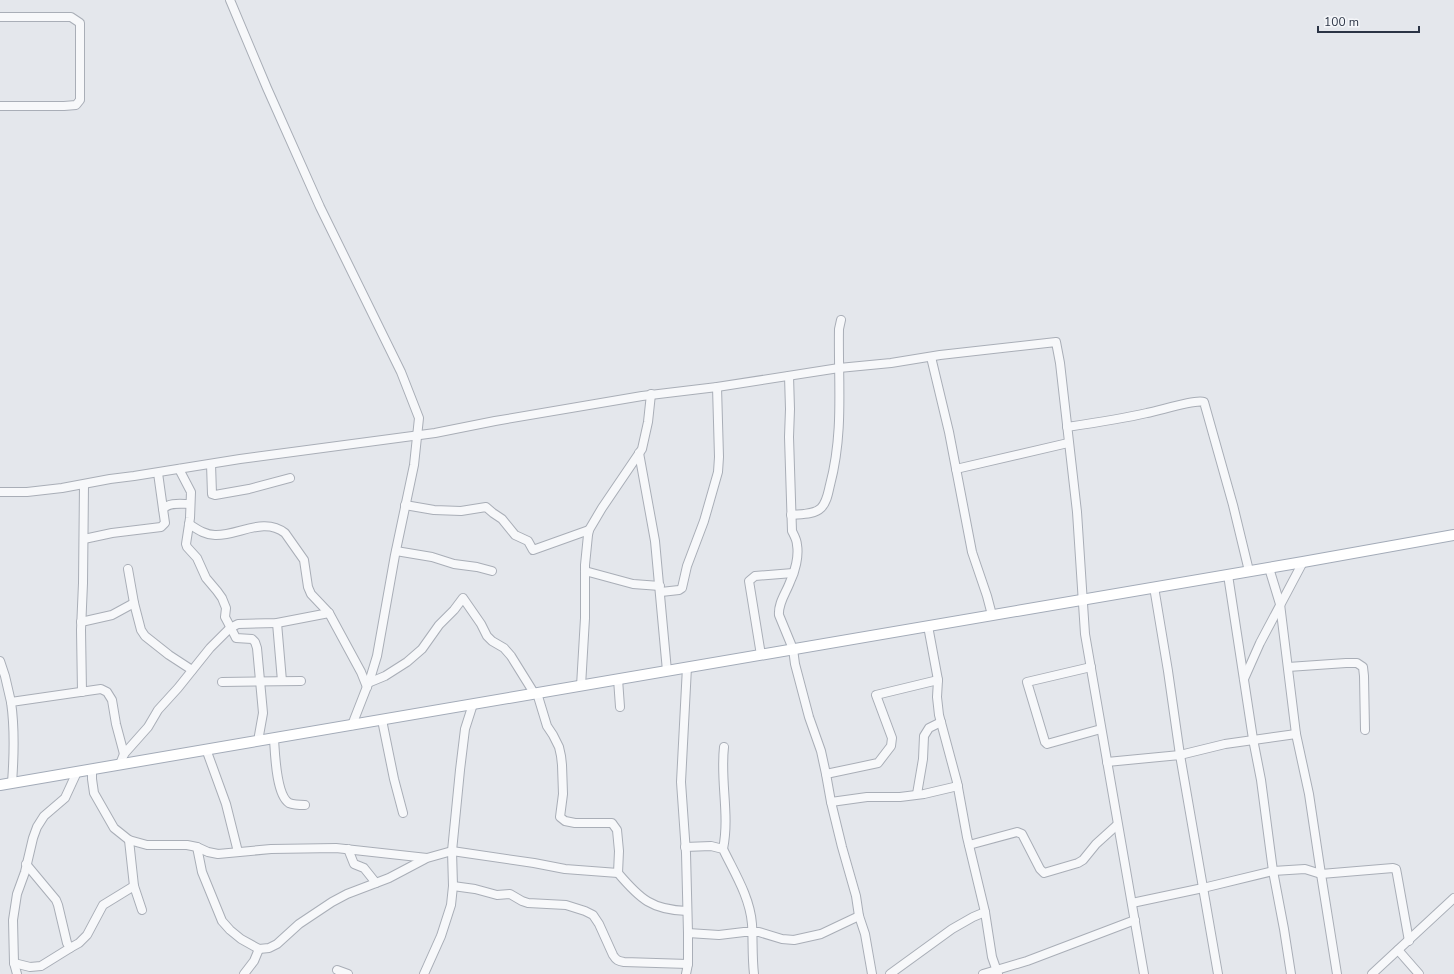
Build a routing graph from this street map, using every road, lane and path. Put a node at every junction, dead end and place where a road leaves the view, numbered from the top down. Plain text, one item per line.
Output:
1 (230, 0) edge
2 (0, 17) edge
3 (0, 106) edge
4 (841, 320) dead end
5 (931, 357) junction
6 (839, 368) junction
7 (789, 376) junction
8 (717, 388) junction
9 (651, 394) junction
10 (1067, 427) junction
11 (418, 435) junction
12 (1068, 443) junction
13 (639, 453) junction
14 (211, 464) junction
15 (179, 469) junction
16 (956, 470) junction
17 (158, 472) junction
18 (290, 478) dead end
19 (84, 485) junction
20 (0, 492) edge
21 (190, 504) junction
22 (405, 505) junction
23 (163, 509) junction
24 (791, 515) junction
25 (189, 524) junction
26 (589, 530) junction
27 (1454, 535) edge
28 (84, 539) junction
29 (396, 551) junction
30 (1303, 562) junction
31 (1269, 568) junction
32 (128, 569) dead end
33 (492, 571) dead end
34 (584, 571) junction
35 (1249, 571) junction
36 (793, 574) junction
37 (1228, 574) junction
38 (1154, 587) junction
39 (660, 589) junction
40 (1082, 600) junction
41 (134, 603) junction
42 (1280, 604) junction
43 (328, 613) junction
44 (992, 615) junction
45 (81, 622) junction
46 (277, 623) junction
47 (928, 626) junction
48 (230, 628) junction
49 (793, 649) junction
50 (761, 655) junction
51 (0, 661) edge
52 (687, 667) junction
53 (1091, 667) junction
54 (1288, 667) junction
55 (192, 670) junction
56 (667, 671) junction
57 (1244, 678) junction
58 (618, 679) junction
59 (938, 680) junction
60 (260, 681) junction
61 (282, 681) junction
62 (301, 681) dead end
63 (222, 682) dead end
64 (367, 685) junction
65 (581, 686) junction
66 (82, 692) junction
67 (536, 693) junction
68 (10, 702) junction
69 (473, 704) junction
70 (620, 707) dead end
71 (382, 720) junction
72 (941, 722) junction
73 (352, 725) junction
74 (1101, 729) junction
75 (1365, 730) dead end
76 (1296, 734) junction
77 (274, 739) junction
78 (1252, 739) junction
79 (258, 741) junction
80 (724, 747) dead end
81 (206, 749) junction
82 (124, 754) junction
83 (1180, 755) junction
84 (1107, 762) junction
85 (120, 764) junction
86 (92, 769) junction
87 (77, 772) junction
88 (826, 774) junction
89 (12, 783) junction
90 (0, 785) edge
91 (958, 786) junction
92 (917, 794) junction
93 (831, 802) junction
94 (305, 805) dead end
95 (403, 813) dead end
96 (1118, 824) junction
97 (129, 840) junction
98 (969, 845) junction
99 (198, 847) junction
100 (685, 847) junction
101 (348, 849) junction
102 (723, 849) junction
103 (452, 851) junction
104 (238, 852) junction
105 (1319, 857) junction
106 (427, 858) junction
107 (26, 864) junction
108 (1305, 869) junction
109 (1273, 871) junction
110 (618, 873) junction
111 (1321, 874) junction
112 (376, 883) junction
113 (134, 886) junction
114 (453, 886) junction
115 (1203, 888) junction
116 (1454, 898) edge
117 (1132, 903) junction
118 (142, 910) dead end
119 (687, 911) junction
120 (985, 912) junction
121 (859, 916) junction
122 (1136, 920) junction
123 (752, 932) junction
124 (688, 933) junction
125 (1409, 941) junction
126 (70, 948) junction
127 (259, 949) junction
128 (1398, 950) junction
129 (14, 963) junction
130 (688, 964) junction
131 (337, 970) dead end
132 (997, 972) edge
133 (17, 974) edge
134 (244, 974) edge
135 (348, 974) edge
136 (424, 974) edge
137 (686, 974) edge
138 (754, 974) edge
139 (872, 974) edge
140 (890, 974) edge
141 (982, 974) edge
142 (1144, 974) edge
143 (1218, 974) edge
144 (1291, 974) edge
145 (1337, 974) edge
146 (1372, 974) edge
147 (1419, 974) edge

1 - 11 street
2 - 3 street
4 - 6 street
5 - 6 street
5 - 10 street
5 - 16 street
6 - 7 street
6 - 24 street
7 - 8 street
7 - 24 street
8 - 9 street
8 - 39 street
9 - 11 street
9 - 13 street
10 - 12 street
10 - 35 street
11 - 14 street
11 - 22 street
12 - 16 street
12 - 40 street
13 - 26 street
13 - 39 street
14 - 15 street
14 - 18 street
15 - 17 street
15 - 21 street
16 - 44 street
17 - 19 street
17 - 23 street
19 - 20 street
19 - 28 street
21 - 23 street
21 - 25 street
22 - 26 street
22 - 29 street
23 - 28 street
24 - 36 street
25 - 43 street
25 - 48 street
26 - 34 street
27 - 30 main road
28 - 45 street
29 - 33 street
29 - 64 street
30 - 31 main road
30 - 42 street
31 - 35 main road
31 - 42 street
32 - 41 street
34 - 39 street
34 - 65 street
35 - 37 main road
36 - 49 street
36 - 50 street
37 - 38 main road
37 - 57 street
38 - 40 main road
38 - 83 street
39 - 56 street
40 - 44 main road
40 - 53 street
41 - 45 street
41 - 55 street
42 - 54 street
42 - 57 street
43 - 46 street
43 - 64 street
44 - 47 main road
45 - 66 street
46 - 48 street
46 - 61 street
47 - 49 main road
47 - 59 street
48 - 55 street
48 - 60 street
49 - 50 main road
49 - 88 street
50 - 52 main road
51 - 68 street
52 - 56 main road
52 - 100 street
53 - 74 street
53 - 74 street
54 - 75 street
54 - 76 street
55 - 82 street
56 - 58 main road
57 - 78 street
58 - 65 main road
58 - 70 street
59 - 72 street
59 - 88 street
60 - 61 street
60 - 63 street
60 - 79 street
61 - 62 street
64 - 67 street
64 - 73 street
65 - 67 main road
66 - 68 street
66 - 82 street
67 - 69 main road
67 - 110 street
68 - 89 street
69 - 71 main road
69 - 103 street
71 - 73 main road
71 - 95 street
72 - 91 street
72 - 92 street
73 - 77 main road
74 - 84 street
76 - 78 street
76 - 105 street
77 - 79 main road
77 - 94 street
78 - 83 street
78 - 109 street
79 - 81 main road
80 - 102 street
81 - 85 main road
81 - 104 street
82 - 85 street
83 - 84 street
83 - 115 street
84 - 96 street
85 - 86 main road
86 - 87 main road
86 - 97 street
87 - 89 main road
87 - 107 street
88 - 93 street
89 - 90 main road
91 - 92 street
91 - 98 street
92 - 93 street
93 - 121 street
96 - 98 street
96 - 117 street
97 - 99 street
97 - 113 street
98 - 120 street
99 - 104 street
99 - 127 street
100 - 102 street
100 - 119 street
101 - 104 street
101 - 106 street
101 - 112 street
102 - 123 street
103 - 106 street
103 - 110 street
103 - 114 street
105 - 108 street
105 - 111 street
106 - 112 street
107 - 126 street
107 - 129 street
108 - 109 street
108 - 111 street
109 - 115 street
109 - 144 street
110 - 119 street
111 - 125 street
111 - 145 street
112 - 127 street
113 - 118 street
113 - 126 street
114 - 130 street
114 - 136 street
115 - 117 street
115 - 143 street
116 - 125 street
117 - 122 street
119 - 124 street
120 - 132 street
120 - 140 street
121 - 123 street
121 - 139 street
122 - 132 street
122 - 142 street
123 - 124 street
123 - 138 street
124 - 130 street
125 - 128 street
126 - 129 street
127 - 134 street
128 - 146 street
128 - 147 street
129 - 133 street
130 - 137 street
131 - 135 street
132 - 141 street

